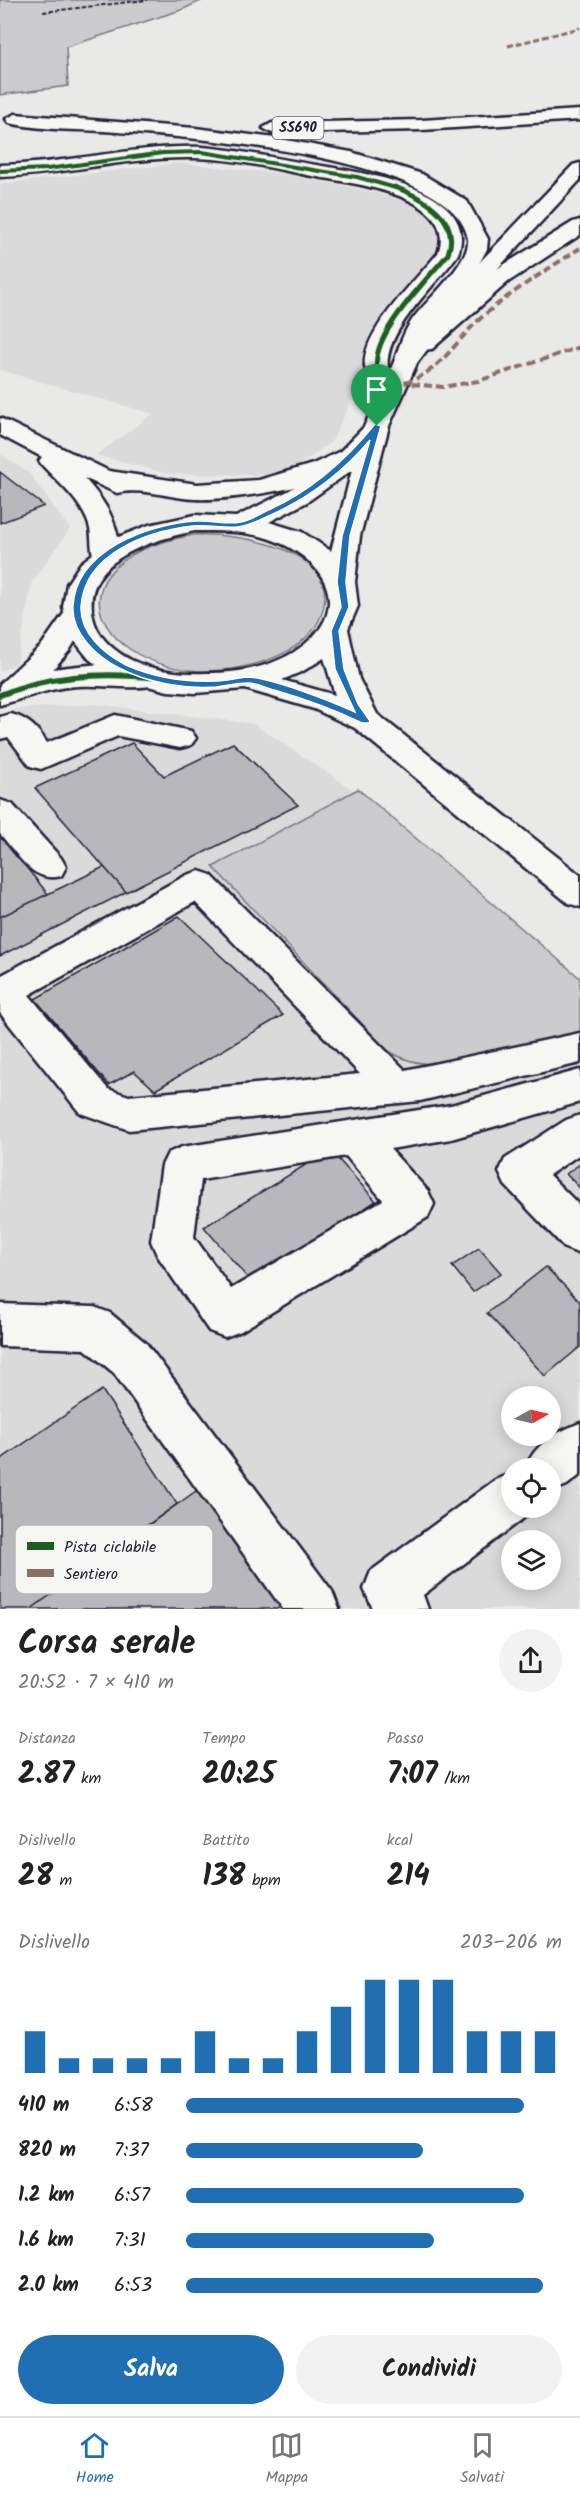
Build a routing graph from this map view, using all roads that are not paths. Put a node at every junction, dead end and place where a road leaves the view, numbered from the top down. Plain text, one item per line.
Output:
1 (580, 105) edge
2 (580, 115) edge
3 (8, 119) edge
4 (580, 169) edge
5 (0, 173) edge
6 (580, 226) edge
7 (406, 362) junction
8 (393, 386) junction
9 (0, 425) edge
10 (377, 426) junction
11 (36, 445) junction
12 (354, 454) junction
13 (97, 476) junction
14 (236, 524) junction
15 (106, 555) junction
16 (342, 582) junction
17 (77, 615) junction
18 (335, 631) junction
19 (150, 677) junction
20 (249, 680) junction
21 (5, 692) edge
22 (366, 721) junction
23 (0, 729) edge
24 (180, 738) dead end
25 (0, 812) edge
26 (49, 867) dead end
27 (580, 894) edge
28 (580, 1048) edge
29 (580, 1086) edge
30 (398, 1087) junction
31 (580, 1132) edge
32 (356, 1138) junction
33 (580, 1235) edge
34 (0, 1325) edge
35 (580, 1446) edge
36 (561, 1460) edge
37 (501, 1505) edge
38 (314, 1609) edge
39 (403, 1609) edge

1 - 3 main road, SS690
2 - 3 main road, SS690
3 - 7 main road
4 - 7 main road
5 - 8 main road
6 - 7 main road
7 - 8 main road
8 - 10 main road
9 - 11 main road
10 - 12 main road
10 - 16 main road
11 - 13 main road
11 - 15 main road
12 - 13 main road
12 - 14 main road
13 - 14 main road
14 - 15 main road
14 - 16 main road
15 - 17 main road
16 - 18 main road
17 - 19 main road
17 - 21 main road
18 - 20 main road
18 - 22 main road
19 - 20 main road
19 - 21 main road
20 - 22 main road
22 - 27 main road
23 - 24 main road
25 - 26 main road
28 - 30 main road
29 - 32 main road
30 - 30 main road
31 - 33 main road
32 - 32 main road
34 - 38 main road
35 - 36 main road
37 - 39 main road

